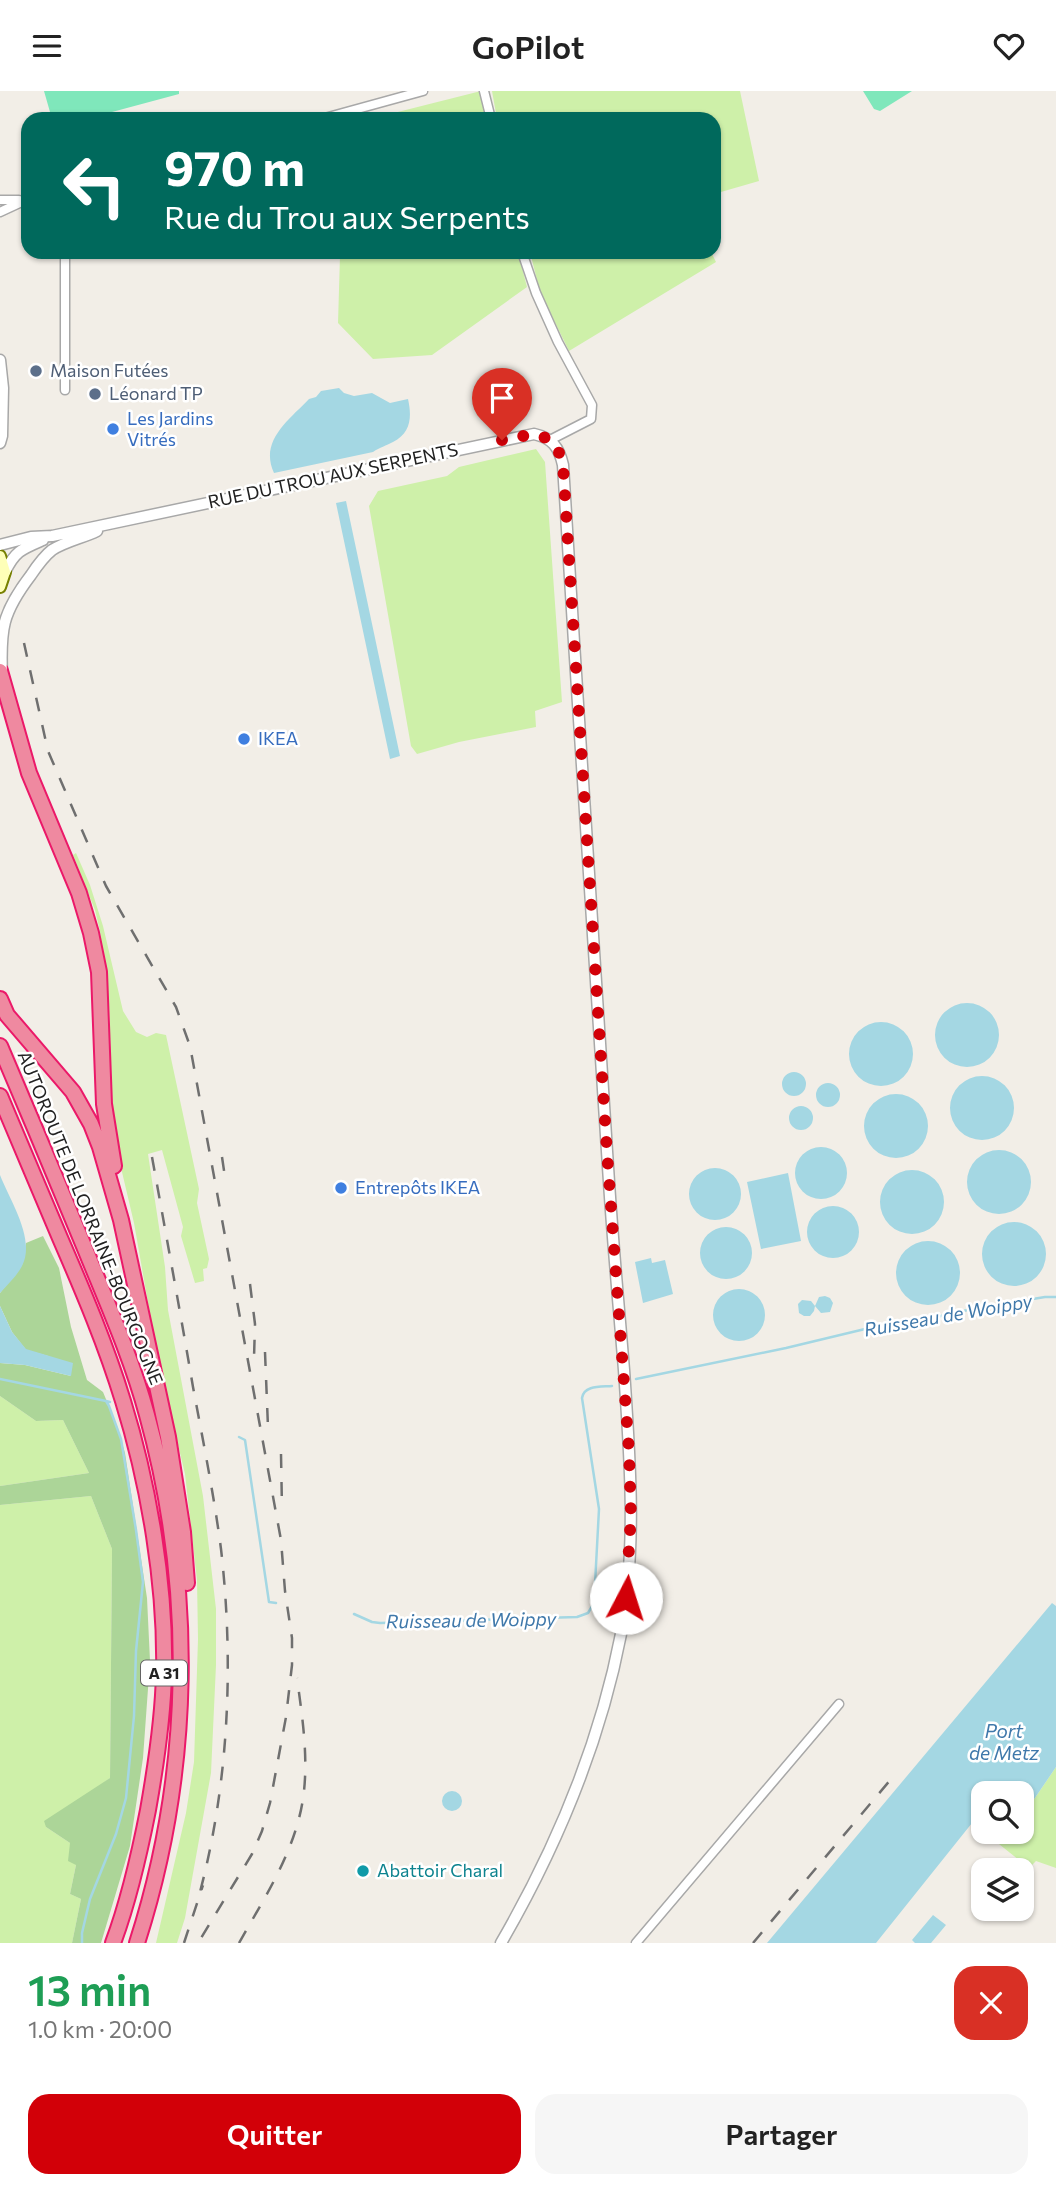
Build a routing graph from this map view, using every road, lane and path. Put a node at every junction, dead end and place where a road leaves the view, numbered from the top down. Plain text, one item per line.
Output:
1 (423, 91) edge
2 (484, 91) edge
3 (346, 112) edge
4 (489, 112) edge
5 (0, 200) edge
6 (21, 200) edge
7 (21, 202) edge
8 (0, 212) edge
9 (65, 259) edge
10 (524, 259) edge
11 (0, 360) edge
12 (65, 390) dead end
13 (1, 409) edge
14 (550, 440) junction
15 (0, 443) edge
16 (114, 523) junction
17 (52, 536) junction
18 (0, 545) edge
19 (0, 556) edge
20 (5, 572) junction
21 (0, 587) edge
22 (1, 674) edge
23 (0, 999) edge
24 (0, 1046) edge
25 (0, 1096) edge
26 (121, 1220) junction
27 (181, 1640) junction
28 (839, 1704) dead end
29 (113, 1943) edge
30 (137, 1943) edge
31 (501, 1943) edge
32 (636, 1943) edge

1 - 3 street
2 - 4 street
5 - 6 street
7 - 8 street
9 - 12 street
10 - 14 street
11 - 13 street
13 - 15 street
14 - 16 street, RUE DU TROU AUX SERPENTS
14 - 31 street
16 - 17 street, RUE DU TROU AUX SERPENTS
16 - 22 street
17 - 18 street, RUE DU TROU AUX SERPENTS
17 - 20 street, RUE DU TROU AUX SERPENTS
19 - 20 main road
20 - 21 main road
22 - 26 highway
23 - 26 highway
24 - 27 highway, AUTOROUTE DE LORRAINE-BOURGOGNE / A 31
25 - 29 highway, AUTOROUTE DE LORRAINE-BOURGOGNE / A 31
26 - 27 highway
27 - 30 highway, AUTOROUTE DE LORRAINE-BOURGOGNE / A 31
28 - 32 street

